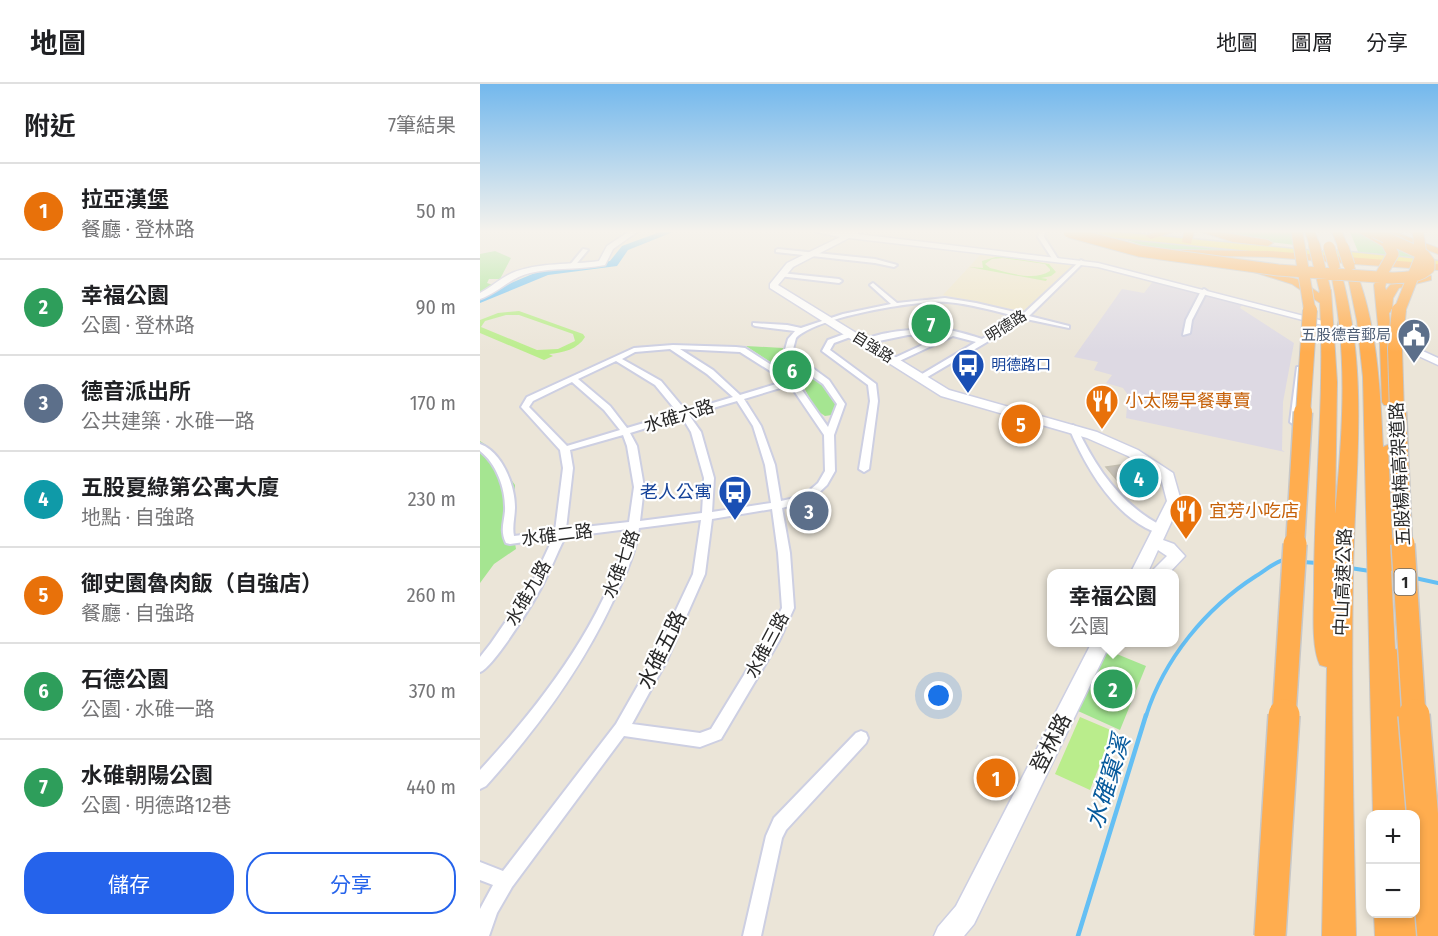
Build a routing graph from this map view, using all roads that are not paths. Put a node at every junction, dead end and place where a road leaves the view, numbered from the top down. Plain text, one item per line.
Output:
1 (521, 272) edge
2 (784, 272) edge
3 (1071, 272) edge
4 (1122, 272) edge
5 (1263, 272) edge
6 (1303, 272) edge
7 (1306, 272) edge
8 (1316, 272) edge
9 (1342, 272) edge
10 (1346, 272) edge
11 (1383, 272) edge
12 (1416, 272) edge
13 (1425, 272) edge
14 (781, 275) junction
15 (1438, 279) edge
16 (839, 281) dead end
17 (873, 285) dead end
18 (1204, 291) junction
19 (480, 296) edge
20 (896, 305) junction
21 (1023, 318) junction
22 (1306, 318) junction
23 (829, 320) junction
24 (1325, 321) junction
25 (754, 324) dead end
26 (1067, 327) dead end
27 (800, 330) junction
28 (954, 333) junction
29 (1186, 333) dead end
30 (850, 334) junction
31 (1388, 334) junction
32 (981, 341) junction
33 (864, 342) junction
34 (673, 347) junction
35 (615, 358) junction
36 (895, 361) junction
37 (1438, 362) edge
38 (921, 377) junction
39 (572, 379) junction
40 (792, 382) junction
41 (739, 398) junction
42 (684, 414) junction
43 (1073, 428) junction
44 (625, 432) junction
45 (829, 435) junction
46 (480, 447) edge
47 (565, 449) junction
48 (864, 470) dead end
49 (778, 504) junction
50 (707, 516) junction
51 (636, 524) junction
52 (560, 535) junction
53 (1157, 536) junction
54 (1290, 541) dead end
55 (1334, 563) junction
56 (1139, 569) edge
57 (1162, 569) edge
58 (1387, 573) junction
59 (1099, 647) edge
60 (480, 666) edge
61 (621, 729) junction
62 (861, 738) dead end
63 (480, 781) edge
64 (1388, 810) edge
65 (1405, 810) edge
66 (480, 871) edge
67 (506, 881) junction
68 (1391, 918) edge
69 (1411, 918) edge
70 (480, 936) edge
71 (752, 936) edge
72 (946, 936) edge
73 (1270, 936) edge
74 (1339, 936) edge
75 (1392, 936) edge
76 (1412, 936) edge
77 (1433, 936) edge

1 - 19 street
2 - 14 street
3 - 21 street, 明德路
4 - 18 street
5 - 24 highway, bridge
6 - 13 highway, bridge
7 - 73 highway, bridge
8 - 24 highway, bridge
9 - 55 highway, 中山高速公路 / 1
10 - 58 highway, 中山高速公路 / 1
11 - 31 highway, bridge
12 - 77 highway, 五股楊梅高架道路 / 1, bridge
14 - 16 street
14 - 23 street, 自強路
15 - 31 highway
17 - 20 street
18 - 22 street
18 - 29 street
20 - 21 street
20 - 23 street
21 - 26 street
21 - 32 street, 明德路
22 - 24 street
22 - 54 street
23 - 27 street
23 - 30 street, 自強路
24 - 55 highway
25 - 27 street
27 - 45 street
28 - 32 street
28 - 33 street
28 - 36 street
30 - 33 street, 自強路
30 - 48 street
31 - 37 street
31 - 58 highway
32 - 38 street, 明德路
33 - 36 street, 自強路
34 - 35 street
34 - 40 street
34 - 41 street, 水碓三路
35 - 39 street
35 - 42 street, 水碓五路
36 - 38 street, 自強路
38 - 43 street, 自強路
39 - 44 street, 水碓七路
39 - 47 street
40 - 41 street, 水碓六路
40 - 45 street
41 - 42 street, 水碓六路
41 - 49 street, 水碓三路
42 - 44 street, 水碓六路
42 - 50 street, 水碓五路
43 - 53 street
43 - 53 street, 自強路
44 - 47 street, 水碓六路
44 - 51 street, 水碓七路
45 - 49 street, 水碓二路
46 - 52 street, 水碓二路
47 - 52 street, 水碓九路
49 - 50 street, 水碓二路
49 - 61 street, 水碓三路
50 - 51 street, 水碓二路
50 - 61 street, 水碓五路
51 - 52 street, 水碓二路
51 - 63 street, 水碓七路
52 - 60 street, 水碓九路
53 - 56 street
53 - 57 street
55 - 74 highway, 中山高速公路 / 1
58 - 64 highway, 中山高速公路 / 1
58 - 65 highway
59 - 72 street, 登林路
61 - 67 street, 水碓五路
62 - 71 street
66 - 67 street
67 - 70 street, 水碓五路
68 - 75 highway
69 - 76 highway

